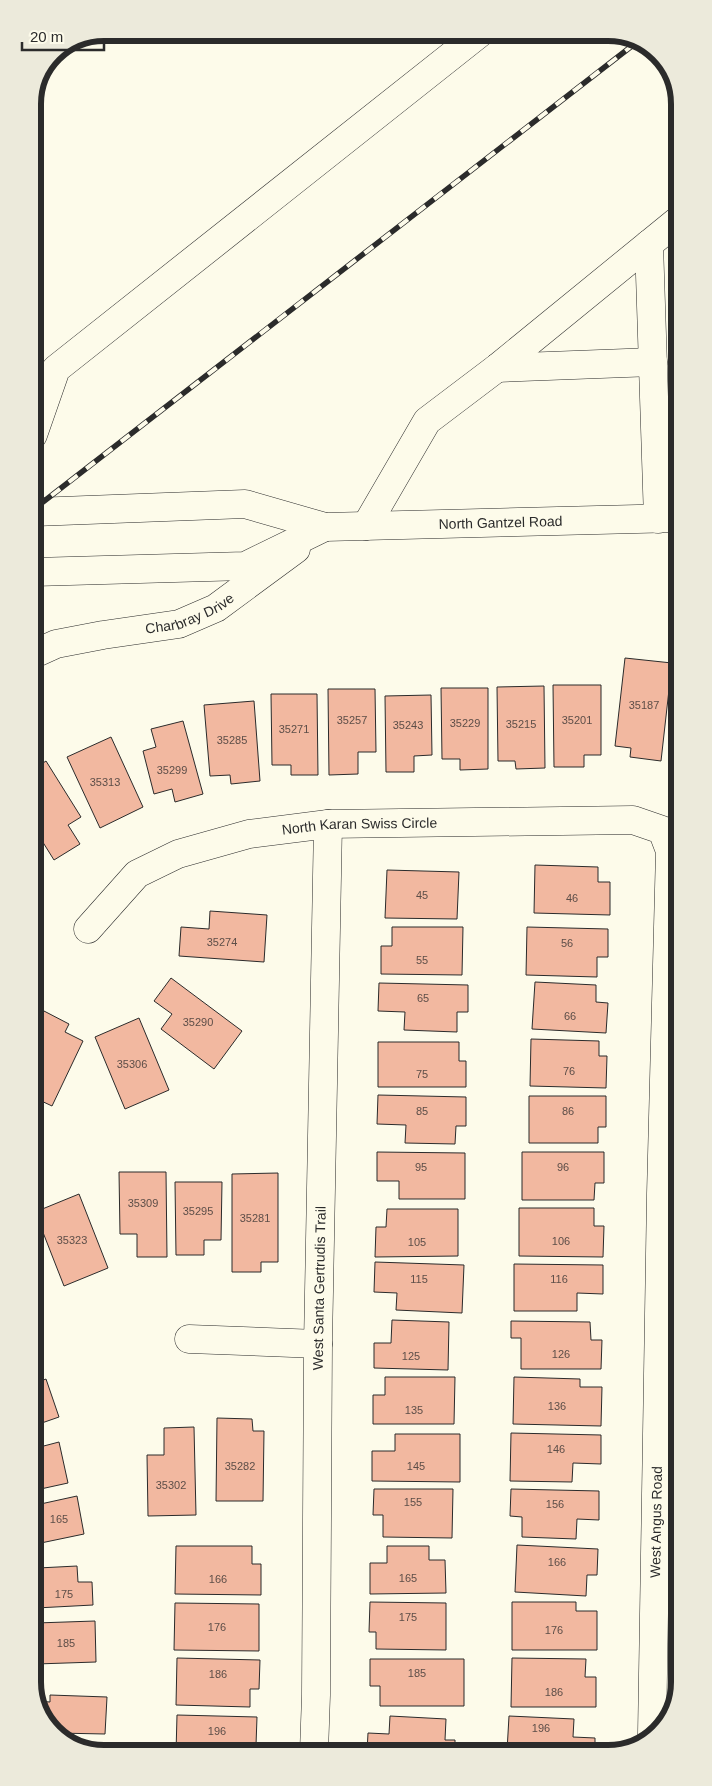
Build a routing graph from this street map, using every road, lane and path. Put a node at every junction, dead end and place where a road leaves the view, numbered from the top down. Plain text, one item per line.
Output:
1 (470, 41) edge
2 (671, 226) edge
3 (649, 244) junction
4 (653, 362) junction
5 (496, 368) junction
6 (41, 412) edge
7 (41, 512) edge
8 (667, 518) edge
9 (366, 526) junction
10 (325, 527) junction
11 (41, 572) edge
12 (41, 651) edge
13 (328, 824) junction
14 (662, 830) joint
15 (88, 929) dead end
16 (670, 1194) edge
17 (189, 1340) dead end
18 (318, 1344) junction
19 (652, 1726) edge
20 (314, 1745) edge

1 - 6 street
2 - 3 street
3 - 4 street
3 - 5 street
4 - 5 street
4 - 8 street
5 - 9 street
7 - 10 street, North Gantzel Road
8 - 9 street, North Gantzel Road
9 - 10 street, North Gantzel Road
10 - 11 street, North Gantzel Road
10 - 12 street, Charbray Drive
13 - 14 street, North Karan Swiss Circle
13 - 15 street, North Karan Swiss Circle
13 - 18 street, West Santa Gertrudis Trail
14 - 16 street, West Angus Road
16 - 19 street, West Angus Road
17 - 18 street
18 - 20 street, West Santa Gertrudis Trail

